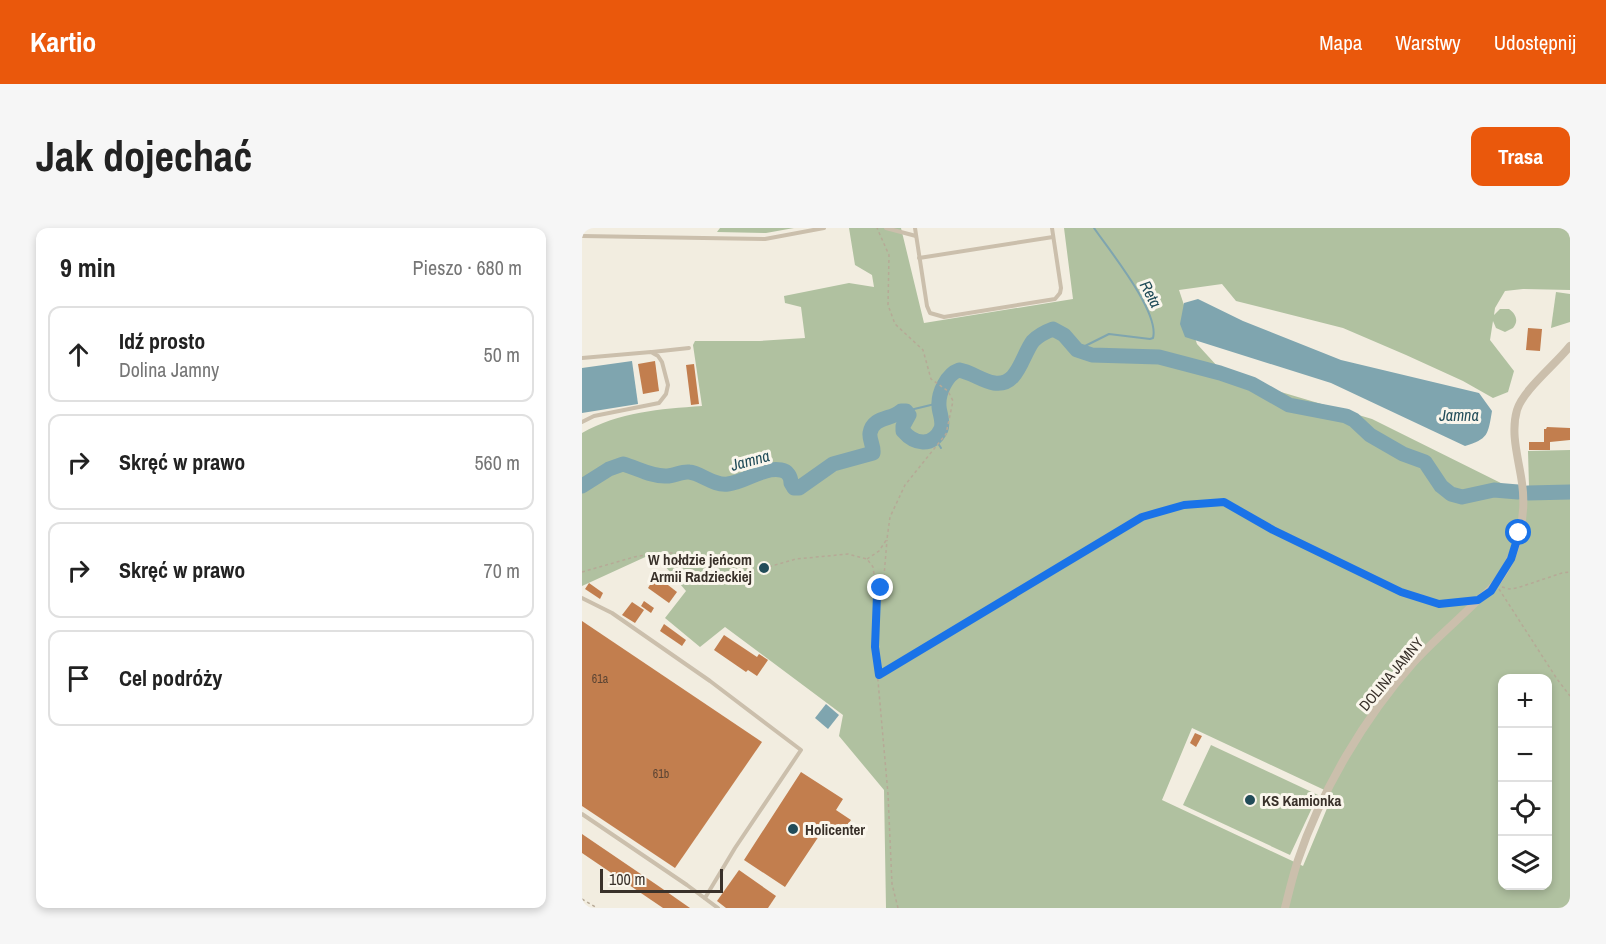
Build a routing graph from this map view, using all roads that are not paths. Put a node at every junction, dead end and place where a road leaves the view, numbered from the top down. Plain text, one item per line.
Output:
1 (824, 228) edge
2 (886, 228) edge
3 (915, 228) edge
4 (1052, 228) edge
5 (582, 236) edge
6 (916, 236) junction
7 (1053, 237) junction
8 (920, 258) junction
9 (1570, 346) edge
10 (689, 348) dead end
11 (651, 352) junction
12 (582, 358) edge
13 (582, 422) edge
14 (582, 598) edge
15 (582, 814) edge
16 (705, 898) junction
17 (718, 908) edge
18 (1285, 908) edge

1 - 5 lane
2 - 6 lane
3 - 6 lane
4 - 7 lane
6 - 8 lane
7 - 8 lane
7 - 8 lane
9 - 18 street, DOLINA JAMNY
10 - 11 lane
11 - 12 lane
11 - 13 lane
14 - 16 lane
15 - 16 lane
16 - 17 lane

